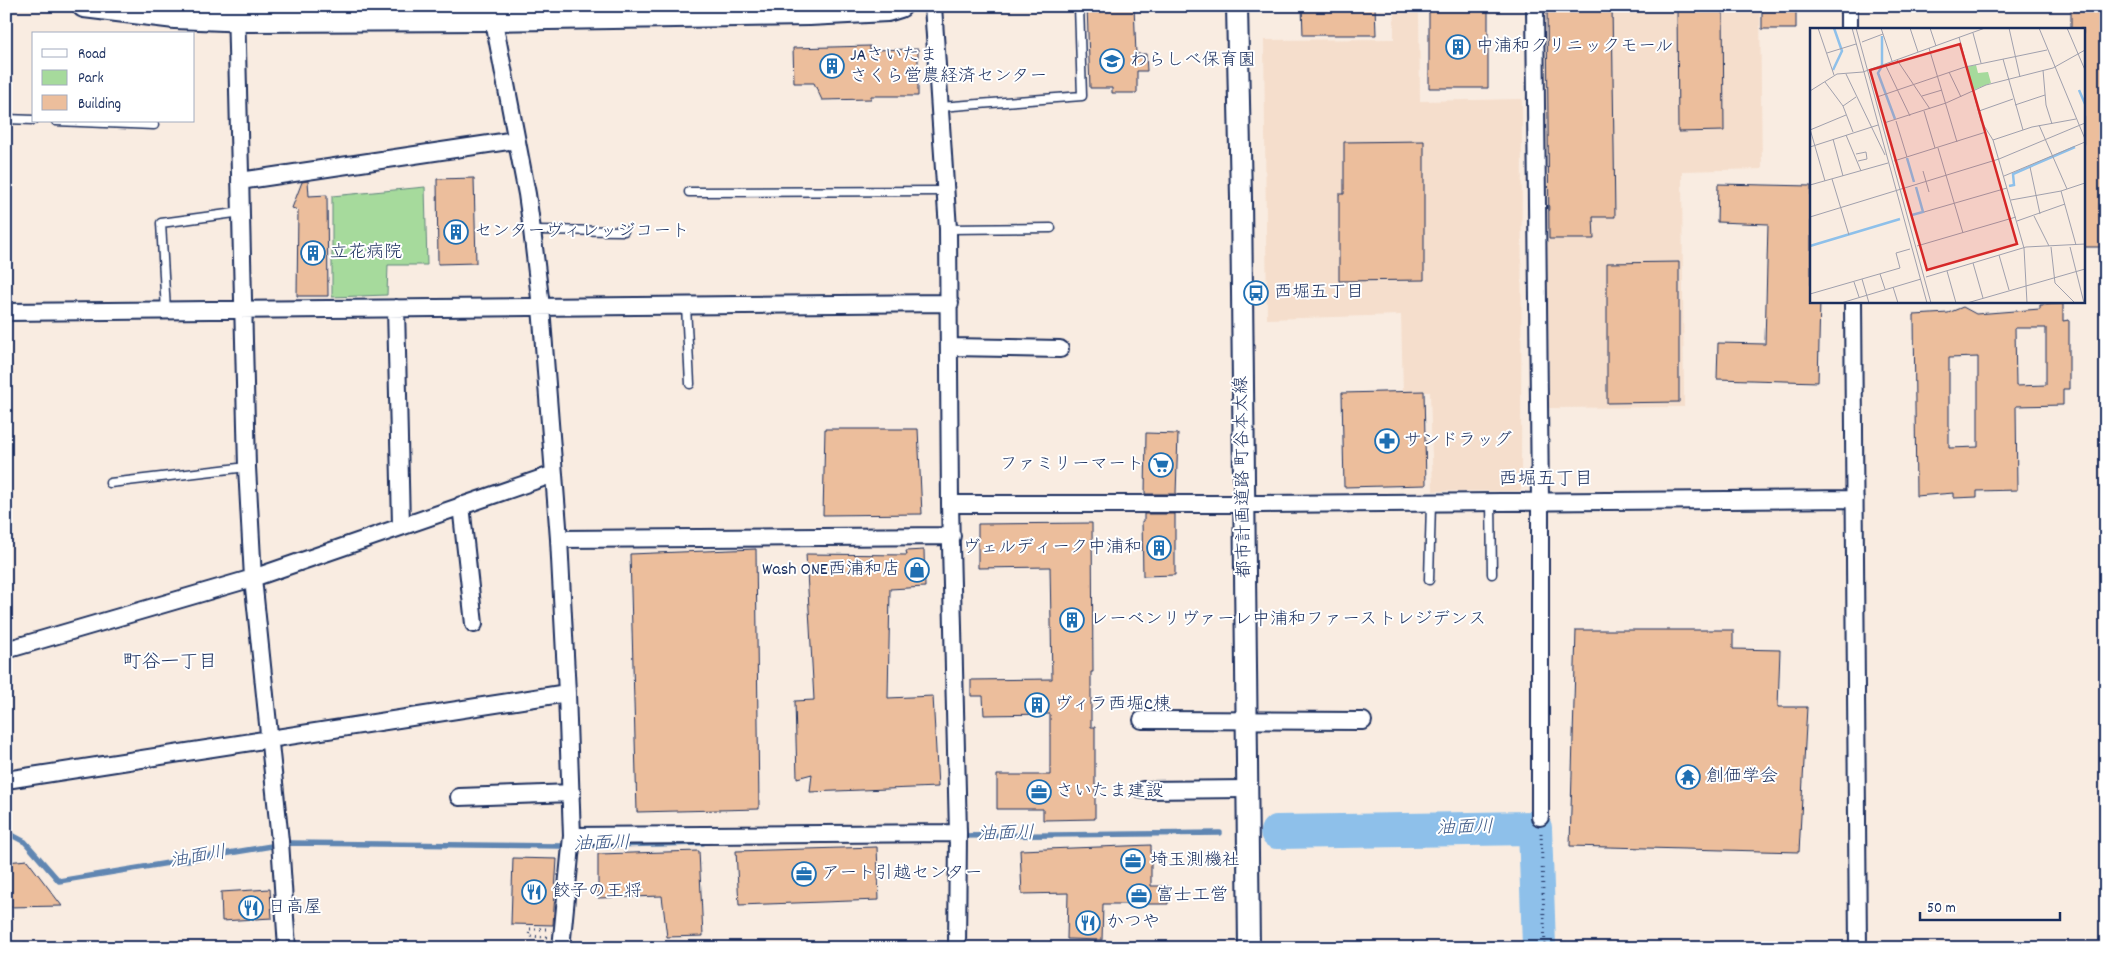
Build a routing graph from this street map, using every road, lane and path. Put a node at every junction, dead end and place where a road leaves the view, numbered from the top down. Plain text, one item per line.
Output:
1 (84, 6) edge
2 (900, 6) edge
3 (933, 6) edge
4 (1079, 6) edge
5 (1237, 6) edge
6 (1535, 6) edge
7 (1849, 6) edge
8 (704, 11) edge
9 (627, 12) edge
10 (236, 13) edge
11 (493, 13) edge
12 (1849, 28) edge
13 (940, 107) junction
14 (6, 119) edge
15 (32, 120) edge
16 (76, 122) edge
17 (154, 126) dead end
18 (516, 140) junction
19 (240, 181) junction
20 (946, 191) junction
21 (689, 192) dead end
22 (242, 212) junction
23 (1051, 228) dead end
24 (948, 229) junction
25 (532, 230) junction
26 (624, 231) dead end
27 (1853, 302) edge
28 (950, 303) junction
29 (686, 306) junction
30 (541, 307) junction
31 (396, 308) junction
32 (244, 310) junction
33 (166, 311) junction
34 (6, 312) edge
35 (950, 347) junction
36 (1060, 349) dead end
37 (690, 384) dead end
38 (248, 467) junction
39 (554, 474) junction
40 (110, 483) dead end
41 (1856, 499) junction
42 (1492, 501) junction
43 (1540, 501) junction
44 (1431, 502) junction
45 (950, 504) junction
46 (1244, 504) junction
47 (461, 505) junction
48 (401, 525) junction
49 (952, 536) junction
50 (559, 539) junction
51 (1492, 574) dead end
52 (252, 578) junction
53 (1429, 580) dead end
54 (474, 624) dead end
55 (6, 650) edge
56 (567, 693) junction
57 (1142, 720) dead end
58 (1247, 720) junction
59 (1363, 721) dead end
60 (269, 739) junction
61 (6, 780) edge
62 (1248, 789) junction
63 (1144, 790) dead end
64 (572, 793) junction
65 (459, 797) dead end
66 (1540, 817) joint
67 (958, 835) junction
68 (571, 843) junction
69 (554, 930) dead end
70 (546, 937) dead end
71 (25, 939) dead end
72 (25, 948) edge
73 (287, 948) edge
74 (561, 948) edge
75 (957, 948) edge
76 (1249, 948) edge
77 (1545, 948) edge
78 (1858, 948) edge

1 - 10 main road
2 - 8 main road
3 - 13 street
4 - 13 lane
5 - 46 street, 都市計画道路 町谷本太線
6 - 43 street
7 - 12 street
8 - 9 main road
9 - 11 main road
10 - 11 main road
10 - 19 street
11 - 18 street
13 - 20 street
14 - 15 lane
16 - 17 lane
18 - 19 street
18 - 25 street
19 - 22 street
20 - 21 lane
20 - 24 street
22 - 32 street
22 - 33 lane
23 - 24 lane
24 - 28 street
25 - 26 lane
25 - 30 street
27 - 41 street
28 - 29 street
28 - 35 street
29 - 30 street
29 - 37 lane
30 - 31 street
30 - 39 street
31 - 32 street
31 - 48 street
32 - 33 street
32 - 38 street
33 - 34 street
35 - 36 street
35 - 45 street
38 - 40 lane
38 - 52 street
39 - 47 street
39 - 50 street
41 - 43 street
41 - 78 street
42 - 43 street
42 - 44 street
42 - 51 lane
43 - 66 street
44 - 46 street
44 - 53 lane
45 - 46 street
45 - 49 street
46 - 58 street, 都市計画道路 町谷本太線
47 - 48 street
47 - 54 street
48 - 52 street
49 - 50 street
49 - 67 street
50 - 56 street
52 - 55 street
52 - 60 street
56 - 60 street
56 - 64 street
57 - 58 street
58 - 59 street
58 - 62 street, 都市計画道路 町谷本太線
60 - 61 street
60 - 73 street
62 - 63 street
62 - 76 street, 都市計画道路 町谷本太線
64 - 65 street
64 - 68 street
66 - 77 path
67 - 68 street
67 - 75 street
68 - 74 street
69 - 70 path
71 - 72 path

